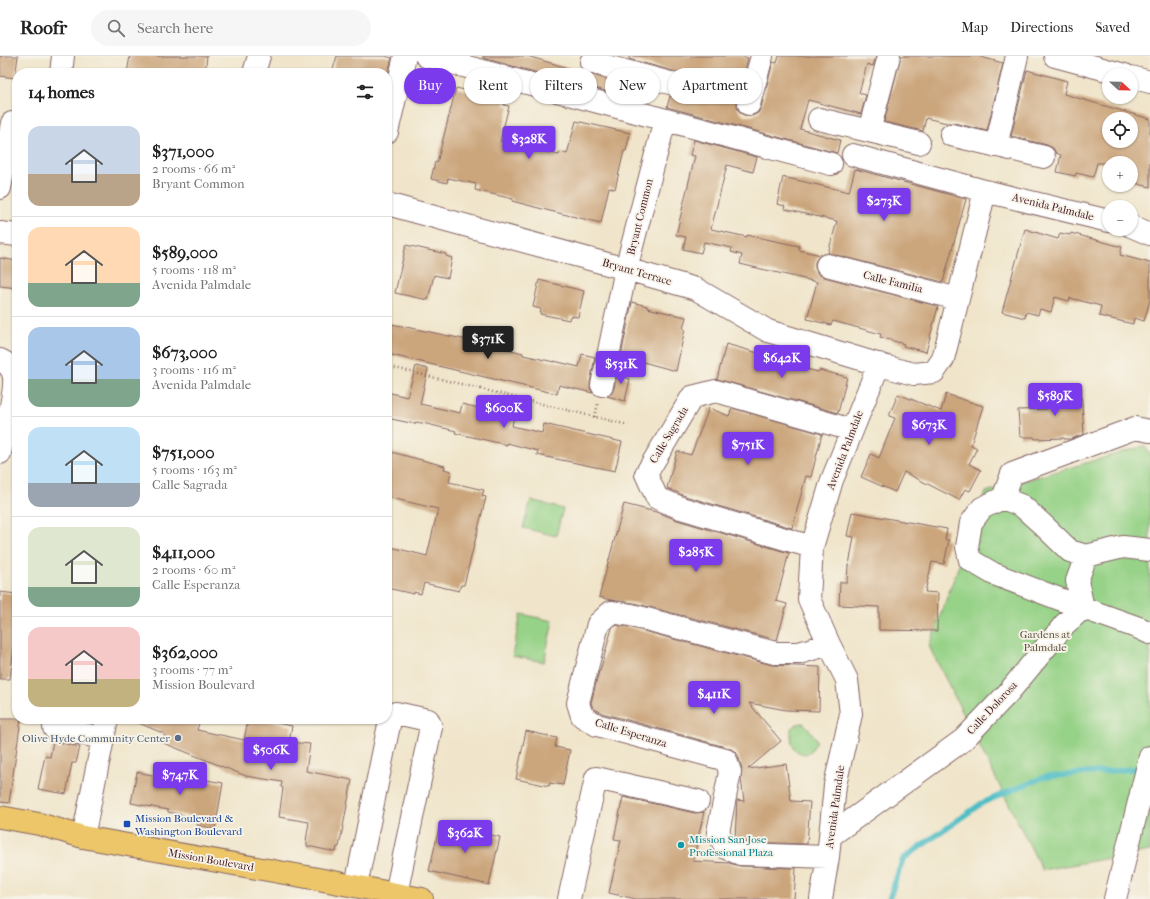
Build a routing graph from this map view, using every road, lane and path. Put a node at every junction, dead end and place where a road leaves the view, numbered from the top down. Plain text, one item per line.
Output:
1 (63, 56) edge
2 (259, 56) edge
3 (405, 56) edge
4 (426, 56) edge
5 (762, 56) edge
6 (889, 56) edge
7 (1017, 56) edge
8 (1055, 56) edge
9 (591, 62) dead end
10 (636, 65) edge
11 (62, 68) edge
12 (255, 68) edge
13 (759, 68) edge
14 (1102, 69) edge
15 (668, 79) edge
16 (1138, 79) edge
17 (1150, 82) edge
18 (392, 111) edge
19 (819, 119) dead end
20 (665, 120) junction
21 (10, 122) edge
22 (870, 131) junction
23 (951, 135) dead end
24 (919, 143) dead end
25 (996, 146) junction
26 (853, 155) dead end
27 (1044, 157) dead end
28 (830, 164) dead end
29 (0, 188) edge
30 (985, 191) junction
31 (392, 205) edge
32 (1102, 219) edge
33 (1138, 229) edge
34 (0, 233) edge
35 (12, 234) edge
36 (1150, 234) edge
37 (827, 265) dead end
38 (626, 269) junction
39 (958, 299) junction
40 (0, 360) edge
41 (879, 364) junction
42 (392, 367) edge
43 (12, 373) edge
44 (602, 385) dead end
45 (12, 394) edge
46 (628, 425) dead end
47 (852, 430) junction
48 (1150, 431) edge
49 (0, 453) edge
50 (12, 454) edge
51 (1003, 498) junction
52 (812, 547) junction
53 (1150, 550) edge
54 (1086, 556) junction
55 (1083, 608) junction
56 (1150, 633) edge
57 (829, 644) junction
58 (392, 718) edge
59 (55, 724) edge
60 (389, 724) edge
61 (105, 729) edge
62 (1148, 764) edge
63 (698, 801) dead end
64 (0, 817) edge
65 (83, 837) junction
66 (829, 846) junction
67 (362, 891) edge
68 (398, 896) edge
69 (422, 899) edge
70 (569, 899) edge
71 (821, 899) edge
72 (1115, 899) edge

1 - 11 street
2 - 12 street
3 - 18 street
4 - 20 street
5 - 13 street
6 - 22 street
7 - 25 street
8 - 14 street
9 - 10 street
10 - 15 street
16 - 17 street
19 - 22 street
20 - 28 street
20 - 38 street, Bryant Common
21 - 29 street
22 - 24 street
23 - 25 street
25 - 27 street
26 - 30 street, Avenida Palmdale
30 - 32 street, Avenida Palmdale
30 - 39 street
31 - 38 street, Bryant Terrace
33 - 36 street
34 - 35 street
37 - 39 street, Calle Familia
38 - 41 street, Bryant Terrace
38 - 44 street, Bryant Common
39 - 41 street
40 - 43 street
41 - 47 street, Avenida Palmdale
42 - 46 path
45 - 49 street
47 - 52 street, Avenida Palmdale
47 - 52 street, Calle Sagrada
48 - 51 street
49 - 50 street
51 - 54 street
51 - 55 street
52 - 57 street, Avenida Palmdale
53 - 54 street
54 - 55 street
55 - 56 street
55 - 66 street, Calle Dolorosa
57 - 66 street, Avenida Palmdale
57 - 66 street, Calle Esperanza
58 - 68 street
59 - 61 street
60 - 67 street
61 - 65 street
62 - 72 street
63 - 70 street
64 - 65 main road, Mission Boulevard
65 - 67 main road, Mission Boulevard
66 - 71 street, Avenida Palmdale
67 - 68 main road, Mission Boulevard
68 - 69 main road, Mission Boulevard

